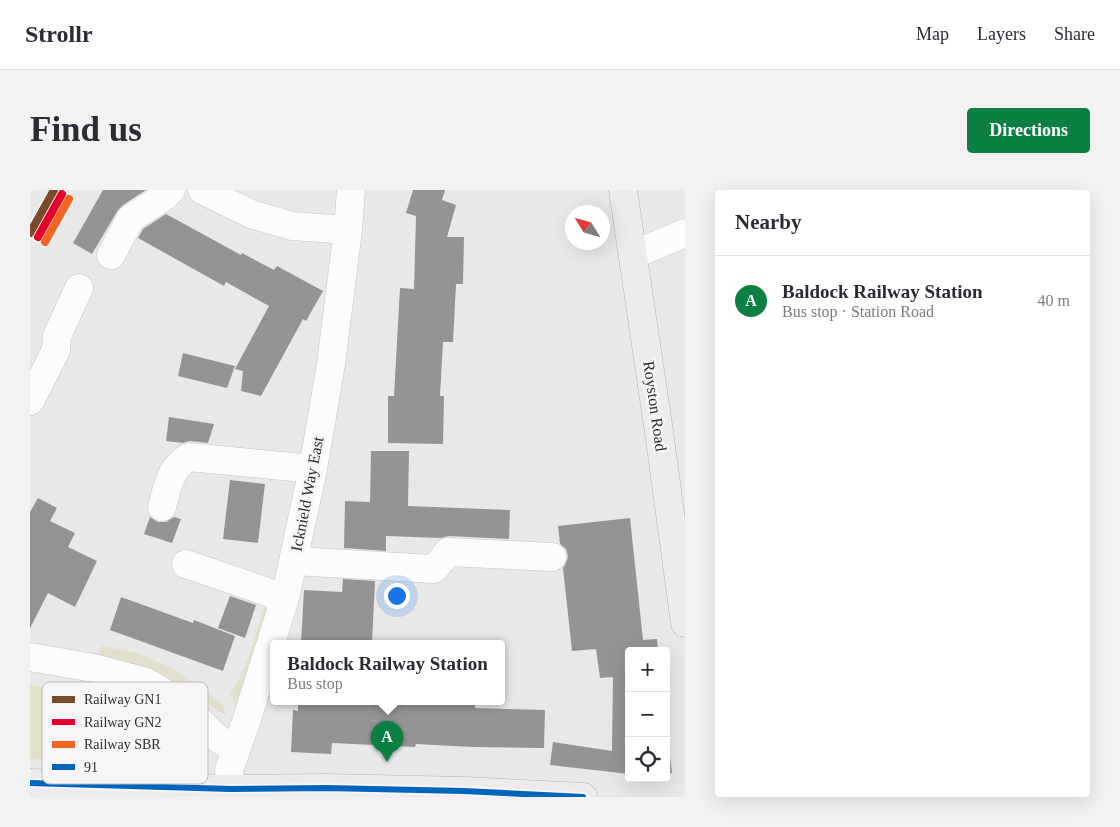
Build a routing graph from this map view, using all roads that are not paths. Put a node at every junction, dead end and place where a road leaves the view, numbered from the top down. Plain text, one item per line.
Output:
1 (171, 190) edge
2 (202, 190) edge
3 (351, 190) edge
4 (623, 190) edge
5 (348, 230) junction
6 (685, 233) edge
7 (111, 255) dead end
8 (633, 255) junction
9 (79, 288) dead end
10 (30, 401) edge
11 (313, 469) junction
12 (162, 507) dead end
13 (552, 557) dead end
14 (294, 561) junction
15 (186, 564) dead end
16 (285, 598) junction
17 (685, 623) edge
18 (272, 640) edge
19 (270, 646) edge
20 (30, 657) edge
21 (146, 682) edge
22 (208, 729) edge
23 (236, 750) junction
24 (46, 784) edge
25 (174, 792) edge
26 (231, 793) edge
27 (582, 797) edge

1 - 7 street
2 - 5 street
3 - 5 street, Icknield Way East
4 - 8 main road, Royston Road
5 - 11 street, Icknield Way East
6 - 8 street
8 - 17 main road, Royston Road
9 - 10 street
11 - 12 street
11 - 14 street, Icknield Way East
13 - 14 street
14 - 16 street, Icknield Way East
15 - 16 street
16 - 18 street, Icknield Way East
19 - 23 street, Icknield Way East
20 - 21 street
22 - 23 street
23 - 26 street, Icknield Way East
24 - 25 main road
25 - 26 main road
26 - 27 main road

